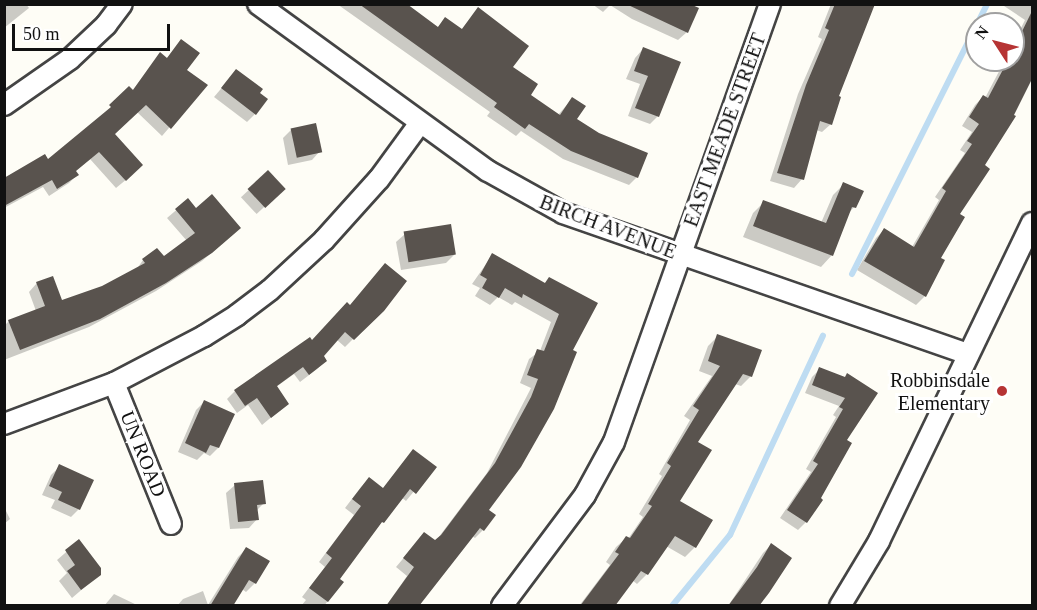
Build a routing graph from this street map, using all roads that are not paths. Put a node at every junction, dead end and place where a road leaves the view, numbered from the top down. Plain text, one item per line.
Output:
1 (122, 4) edge
2 (258, 4) edge
3 (770, 4) edge
4 (4, 105) edge
5 (420, 123) junction
6 (1032, 223) edge
7 (681, 256) junction
8 (968, 354) junction
9 (114, 383) junction
10 (4, 424) edge
11 (171, 524) dead end
12 (502, 606) edge
13 (840, 606) edge

1 - 4 street
2 - 5 street, BIRCH AVENUE
3 - 7 street, EAST MEADE STREET
5 - 7 street, BIRCH AVENUE
5 - 9 street
6 - 8 street
7 - 8 street, BIRCH AVENUE
7 - 12 street, EAST MEADE STREET
8 - 13 street
9 - 10 street
9 - 11 street, UN ROAD

